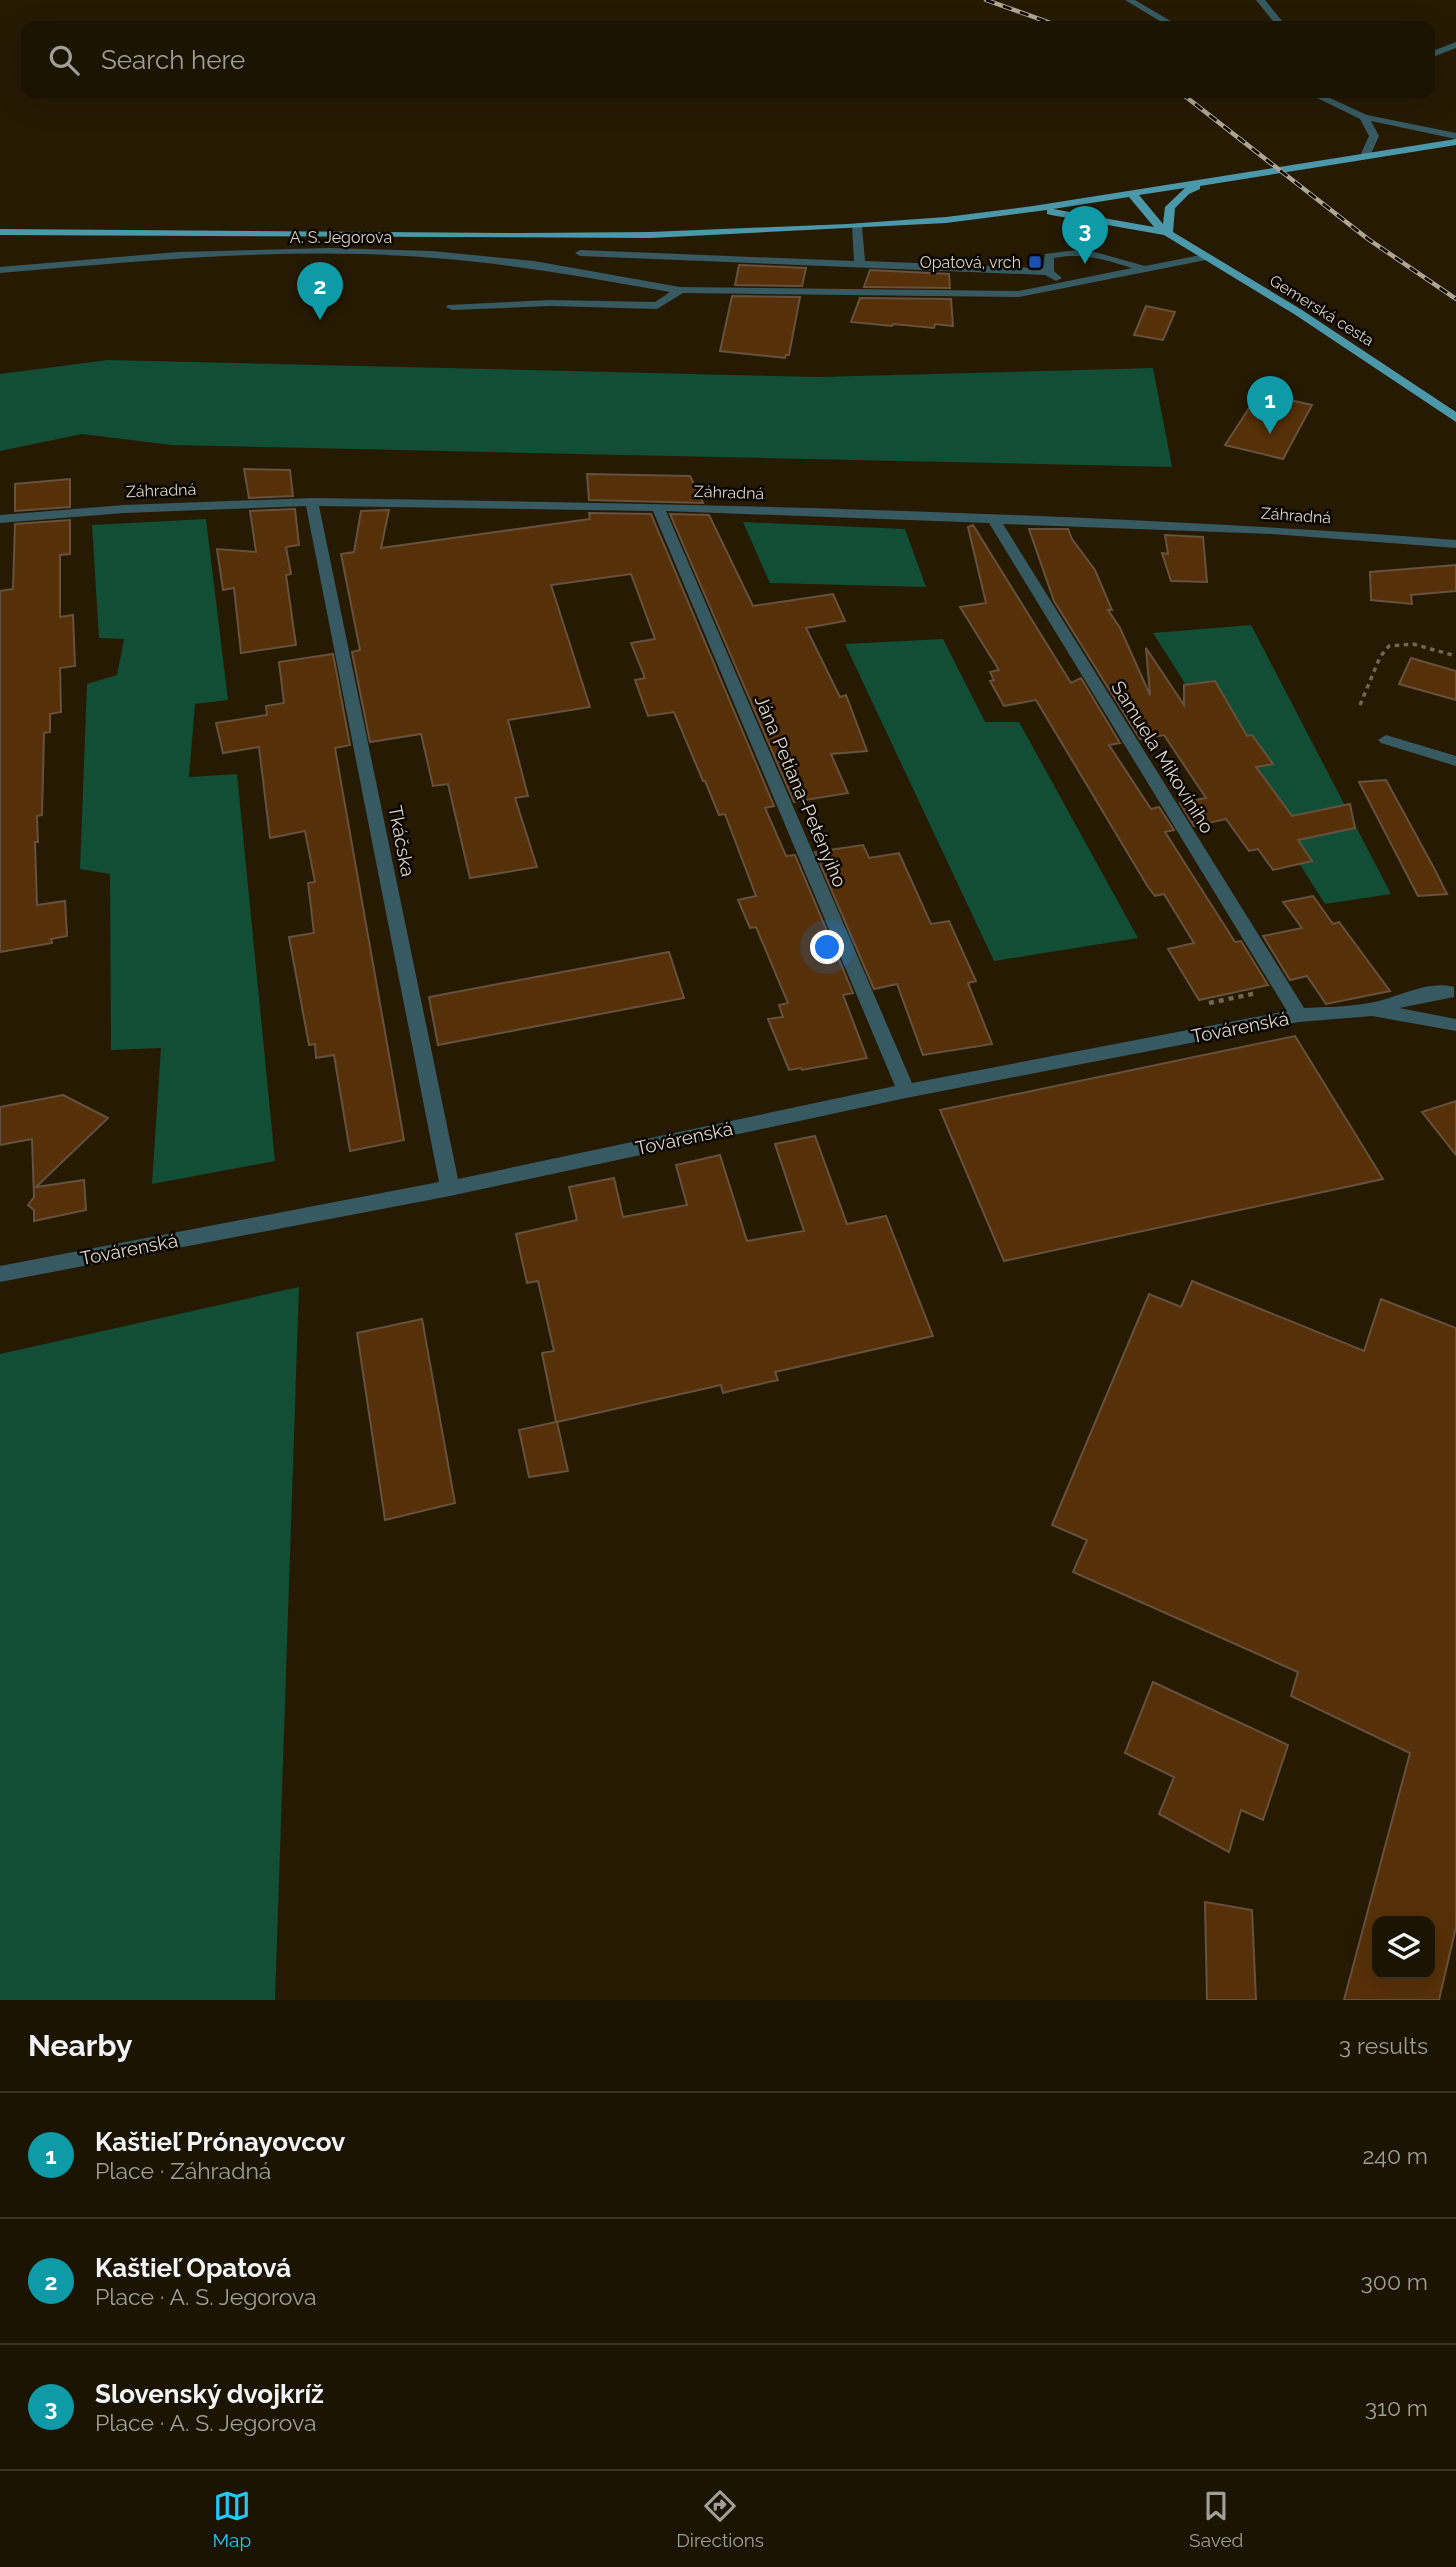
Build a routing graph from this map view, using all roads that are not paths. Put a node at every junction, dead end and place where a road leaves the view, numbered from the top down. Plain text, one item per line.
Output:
1 (1129, 0) edge
2 (1260, 0) edge
3 (1165, 21) edge
4 (1278, 21) edge
5 (1456, 45) edge
6 (1435, 53) edge
7 (1323, 98) edge
8 (1364, 117) junction
9 (1456, 136) edge
10 (1456, 142) edge
11 (1365, 156) junction
12 (1215, 180) junction
13 (1132, 194) junction
14 (1033, 209) junction
15 (857, 226) junction
16 (0, 232) edge
17 (1168, 233) junction
18 (580, 253) dead end
19 (1206, 257) junction
20 (860, 263) junction
21 (1143, 268) junction
22 (0, 270) edge
23 (1048, 272) junction
24 (1063, 284) junction
25 (680, 290) junction
26 (453, 307) dead end
27 (1456, 418) edge
28 (312, 502) junction
29 (658, 507) junction
30 (0, 519) edge
31 (994, 520) junction
32 (1456, 544) edge
33 (1386, 740) dead end
34 (1456, 761) edge
35 (1452, 988) edge
36 (1370, 1010) junction
37 (1299, 1015) junction
38 (1455, 1025) edge
39 (906, 1091) junction
40 (450, 1188) junction
41 (0, 1274) edge

1 - 3 street
2 - 4 street
5 - 6 street
7 - 8 street
8 - 9 street
8 - 11 street
10 - 11 main road
11 - 12 main road
12 - 13 main road
12 - 17 main road
13 - 14 main road
13 - 17 main road
14 - 15 main road
14 - 17 main road
15 - 16 main road
15 - 20 street
17 - 19 main road, Gemerská cesta
18 - 20 street
19 - 21 street, A. S. Jegorova
19 - 27 main road, Gemerská cesta
20 - 23 street
21 - 23 street
21 - 24 street, A. S. Jegorova
22 - 25 street, A. S. Jegorova
23 - 24 street
24 - 25 street, A. S. Jegorova
25 - 26 street, A. S. Jegorova
28 - 29 street, Záhradná
28 - 30 street, Záhradná
28 - 40 street, Tkáčska
29 - 31 street, Záhradná
29 - 39 street, Jána Petiana-Petényiho
31 - 32 street, Záhradná
31 - 37 street, Samuela Mikovíniho
33 - 34 street
35 - 36 street, Továrenská
35 - 38 street, Továrenská
36 - 37 street, Továrenská
36 - 38 street, Továrenská
37 - 39 street, Továrenská
39 - 40 street, Továrenská
40 - 41 street, Továrenská

